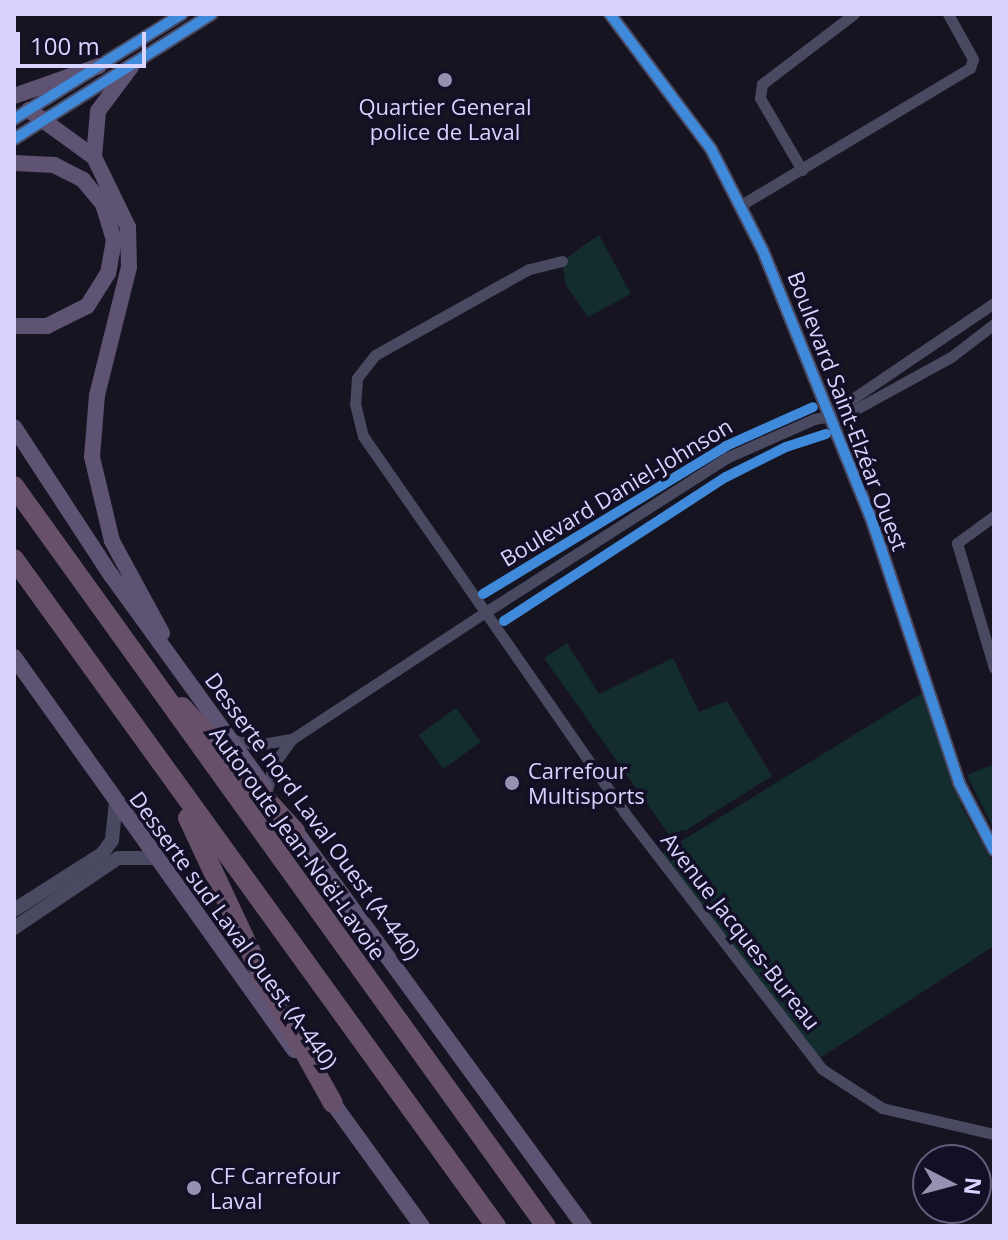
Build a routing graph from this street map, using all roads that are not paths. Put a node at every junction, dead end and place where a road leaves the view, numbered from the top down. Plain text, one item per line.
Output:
1 (182, 14) edge
2 (212, 14) edge
3 (610, 14) edge
4 (854, 14) edge
5 (948, 14) edge
6 (99, 66) junction
7 (131, 67) junction
8 (14, 96) edge
9 (29, 110) junction
10 (14, 119) edge
11 (45, 119) junction
12 (14, 139) edge
13 (94, 157) junction
14 (14, 163) edge
15 (802, 170) junction
16 (741, 205) junction
17 (562, 261) dead end
18 (994, 303) edge
19 (994, 324) edge
20 (14, 326) edge
21 (829, 414) junction
22 (14, 427) edge
23 (14, 486) edge
24 (994, 516) edge
25 (14, 559) edge
26 (484, 613) junction
27 (164, 642) junction
28 (125, 646) junction
29 (14, 657) edge
30 (994, 668) edge
31 (230, 739) junction
32 (292, 739) junction
33 (167, 773) junction
34 (267, 791) junction
35 (116, 804) junction
36 (295, 831) junction
37 (994, 850) edge
38 (155, 858) junction
39 (14, 910) edge
40 (14, 928) edge
41 (333, 1103) junction
42 (994, 1134) edge
43 (422, 1226) edge
44 (496, 1226) edge
45 (546, 1226) edge
46 (584, 1226) edge

1 - 6 street
2 - 7 street
3 - 16 street, Boulevard Saint-Elzéar Ouest
4 - 15 street
5 - 15 street
6 - 8 main road
6 - 9 street
7 - 11 street
7 - 13 main road
9 - 10 street
9 - 11 main road
11 - 12 street
11 - 13 main road
13 - 27 main road
14 - 20 main road
15 - 16 street
16 - 21 street, Boulevard Saint-Elzéar Ouest
17 - 26 street, Avenue Jacques-Bureau
18 - 21 street, Boulevard Daniel-Johnson
19 - 21 street, Boulevard Daniel-Johnson
21 - 26 street, Boulevard Daniel-Johnson
21 - 37 street, Boulevard Saint-Elzéar Ouest
22 - 27 main road, Desserte nord Laval Ouest (A-440)
23 - 28 highway, Autoroute Jean-Noël-Lavoie
24 - 30 street
25 - 33 highway
26 - 32 street, Boulevard Daniel-Johnson
26 - 42 street, Avenue Jacques-Bureau
27 - 31 main road, Desserte nord Laval Ouest (A-440)
28 - 36 highway
28 - 45 highway, Autoroute Jean-Noël-Lavoie
29 - 35 main road, Desserte sud Laval Ouest (A-440)
31 - 32 street, Boulevard Daniel-Johnson
31 - 34 main road, Desserte nord Laval Ouest (A-440)
32 - 34 street, Boulevard Daniel-Johnson
33 - 41 highway
33 - 44 highway
34 - 36 main road, Desserte nord Laval Ouest (A-440)
35 - 38 main road, Desserte sud Laval Ouest (A-440)
35 - 39 street
36 - 46 main road, Desserte nord Laval Ouest (A-440)
38 - 40 street
38 - 41 main road, Desserte sud Laval Ouest (A-440)
41 - 43 main road, Desserte sud Laval Ouest (A-440)

